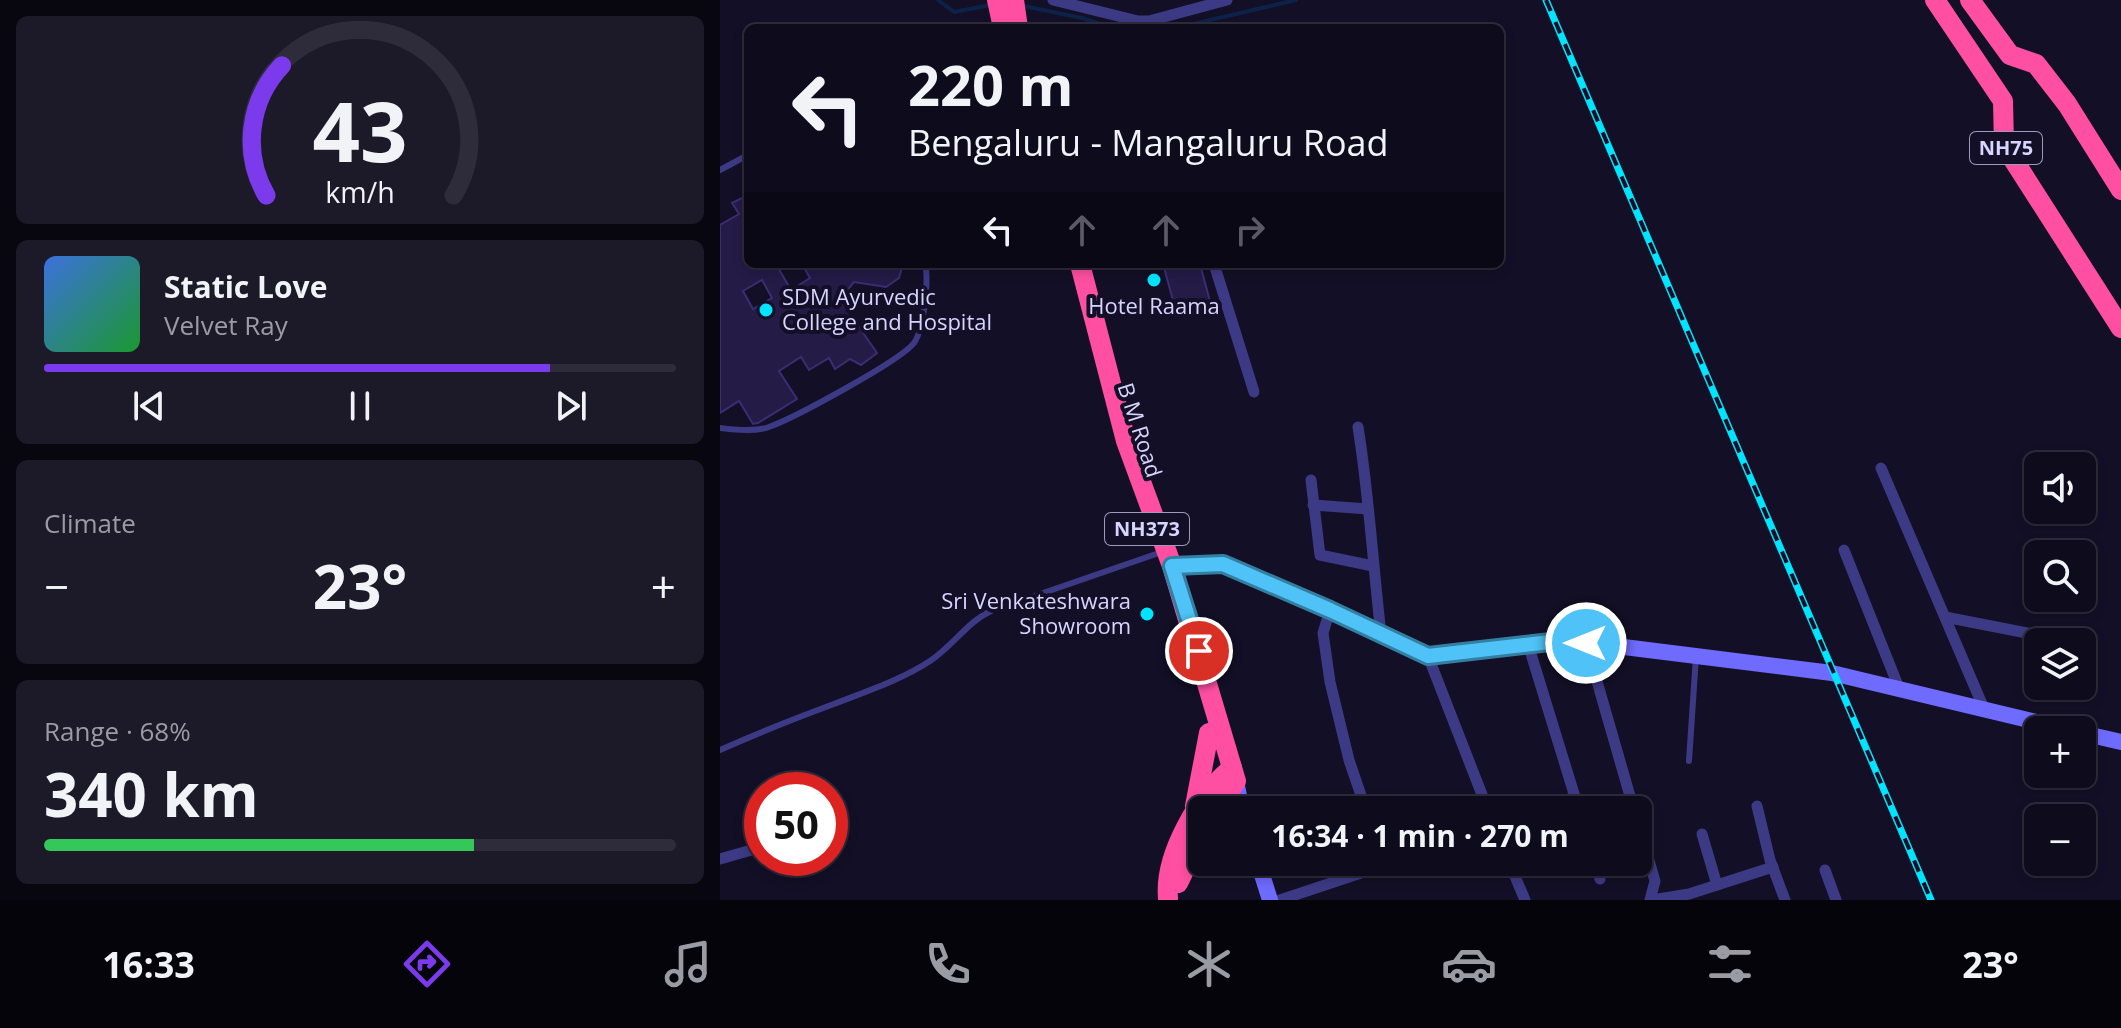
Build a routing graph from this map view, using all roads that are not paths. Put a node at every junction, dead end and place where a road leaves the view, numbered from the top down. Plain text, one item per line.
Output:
1 (997, 0) edge
2 (1014, 0) edge
3 (1053, 0) edge
4 (1227, 0) edge
5 (1935, 0) edge
6 (1970, 0) edge
7 (1009, 24) edge
8 (1010, 24) edge
9 (1139, 24) edge
10 (744, 157) edge
11 (720, 170) edge
12 (2121, 190) edge
13 (926, 268) edge
14 (1067, 268) edge
15 (1081, 268) edge
16 (1215, 268) edge
17 (2121, 328) edge
18 (1254, 392) dead end
19 (1358, 427) dead end
20 (720, 428) edge
21 (1881, 468) dead end
22 (1311, 480) dead end
23 (1313, 505) junction
24 (1368, 509) junction
25 (1844, 550) dead end
26 (1164, 560) junction
27 (1373, 566) junction
28 (1330, 610) junction
29 (1945, 617) junction
30 (2024, 632) edge
31 (1381, 634) junction
32 (1586, 643) junction
33 (1528, 644) junction
34 (1428, 656) junction
35 (1696, 656) junction
36 (1899, 688) junction
37 (1985, 711) junction
38 (2024, 720) edge
39 (1209, 733) junction
40 (2096, 736) edge
41 (2121, 742) edge
42 (720, 750) edge
43 (1689, 761) dead end
44 (1231, 791) edge
45 (1196, 796) edge
46 (1361, 796) edge
47 (1483, 796) edge
48 (1575, 796) edge
49 (1630, 796) edge
50 (1757, 806) dead end
51 (1188, 823) edge
52 (1702, 834) dead end
53 (744, 852) edge
54 (720, 859) edge
55 (1188, 864) edge
56 (1773, 867) junction
57 (1825, 870) dead end
58 (1652, 871) edge
59 (1262, 876) edge
60 (1350, 876) edge
61 (1515, 876) edge
62 (1599, 876) edge
63 (1600, 879) dead end
64 (1717, 885) junction
65 (1168, 899) edge
66 (1270, 900) edge
67 (1280, 900) edge
68 (1525, 900) edge
69 (1651, 900) edge
70 (1785, 900) edge
71 (1836, 900) edge

1 - 7 highway
2 - 8 highway
3 - 9 street
4 - 9 street
5 - 17 highway, NH75
6 - 12 highway
10 - 11 lane
13 - 20 lane
14 - 26 highway, B M Road / NH373
15 - 26 highway, NH373
16 - 18 street
19 - 24 street
21 - 29 street
22 - 23 street
23 - 24 street
23 - 27 street
24 - 27 street
25 - 36 street
26 - 28 main road
26 - 39 highway, B M Road / NH373
26 - 42 lane
26 - 44 highway, NH373
27 - 31 street
28 - 31 main road
28 - 46 street
29 - 30 street
29 - 37 street
31 - 34 main road
32 - 33 main road
32 - 35 main road
32 - 49 street
33 - 34 main road
33 - 48 street
34 - 47 street
35 - 36 main road
35 - 43 lane
36 - 37 main road
37 - 38 main road
39 - 44 highway, B M Road / NH373
39 - 45 highway
40 - 41 main road
50 - 56 street
51 - 65 highway
52 - 64 street
53 - 54 street
55 - 65 highway
56 - 64 street
56 - 70 street
57 - 71 street
58 - 69 street
59 - 66 main road
60 - 67 street
61 - 68 street
62 - 63 street
64 - 69 street

